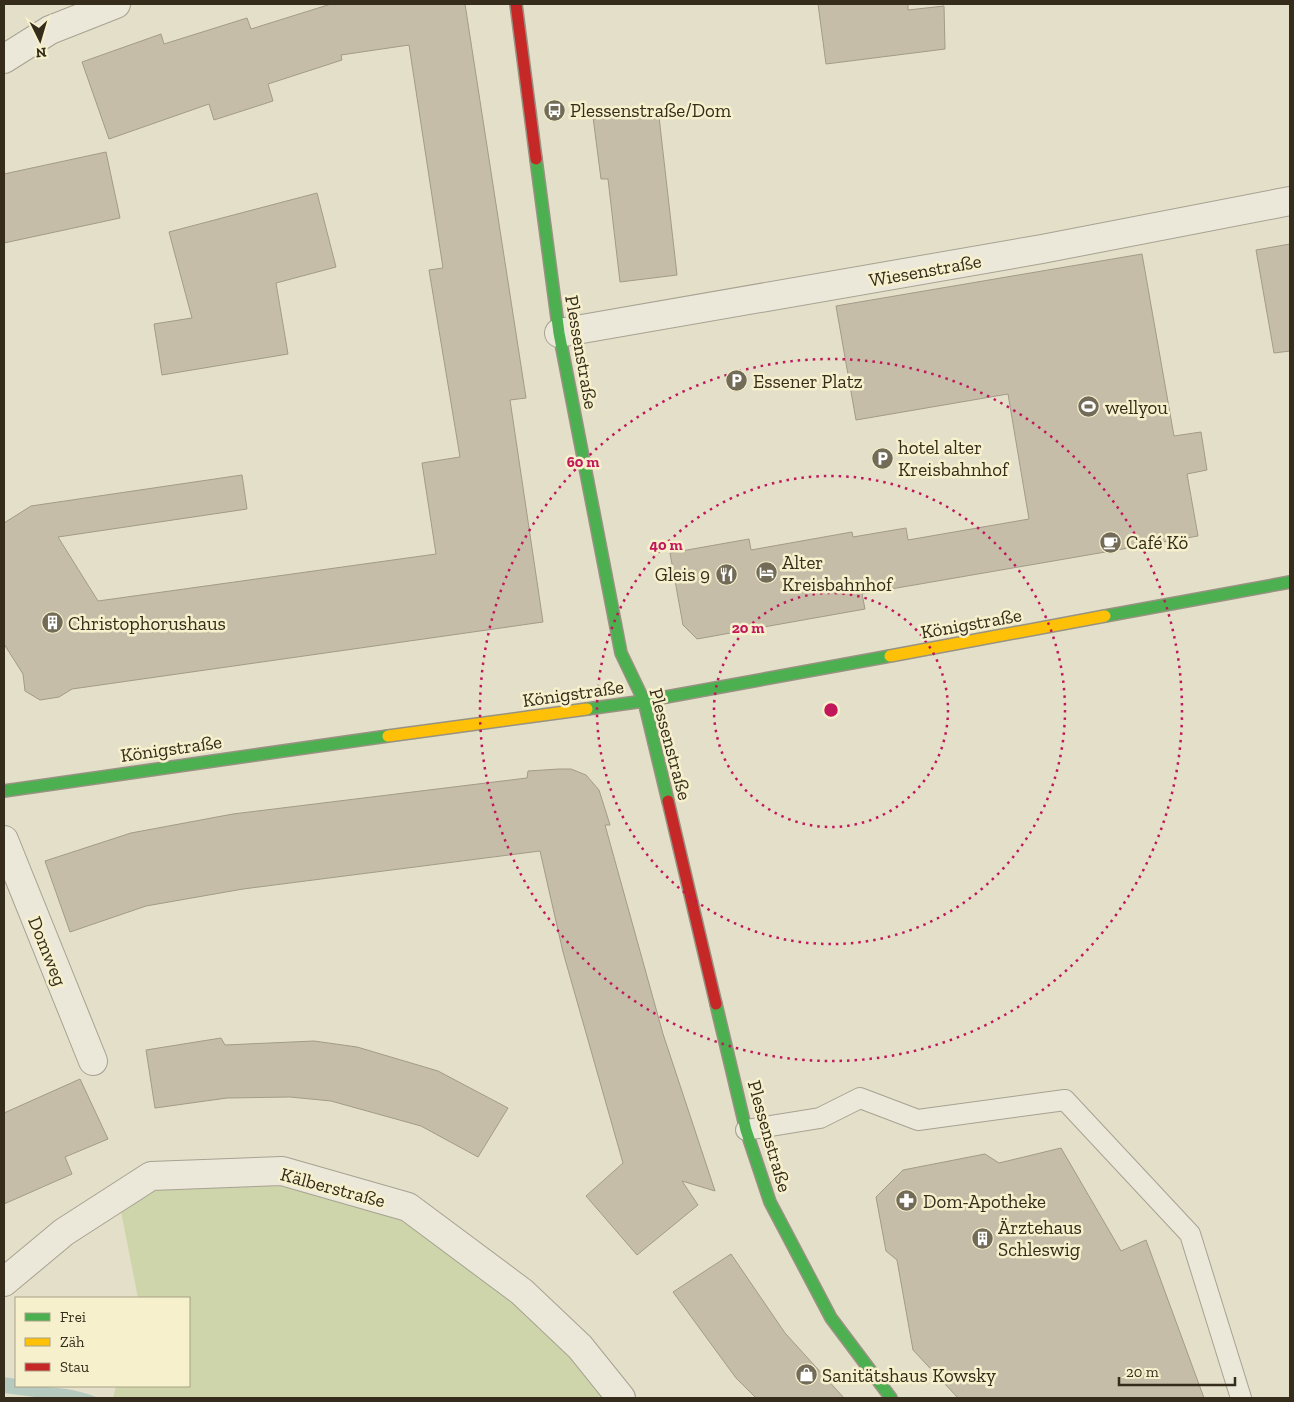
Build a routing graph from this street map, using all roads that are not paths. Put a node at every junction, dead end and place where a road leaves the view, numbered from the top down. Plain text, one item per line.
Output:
1 (116, 4) edge
2 (516, 4) edge
3 (4, 59) edge
4 (1290, 201) edge
5 (559, 333) junction
6 (1290, 582) edge
7 (644, 701) junction
8 (4, 791) edge
9 (4, 840) edge
10 (93, 1061) dead end
11 (746, 1130) junction
12 (4, 1282) edge
13 (621, 1398) edge
14 (891, 1398) edge
15 (1240, 1398) edge

1 - 3 street
2 - 5 street, Plessenstraße
4 - 5 street, Wiesenstraße
5 - 7 street, Plessenstraße
6 - 7 street, Königstraße
7 - 8 street, Königstraße
7 - 11 street, Plessenstraße
9 - 10 street, Domweg
11 - 14 street, Plessenstraße
11 - 15 lane
12 - 13 street, Kälberstraße

